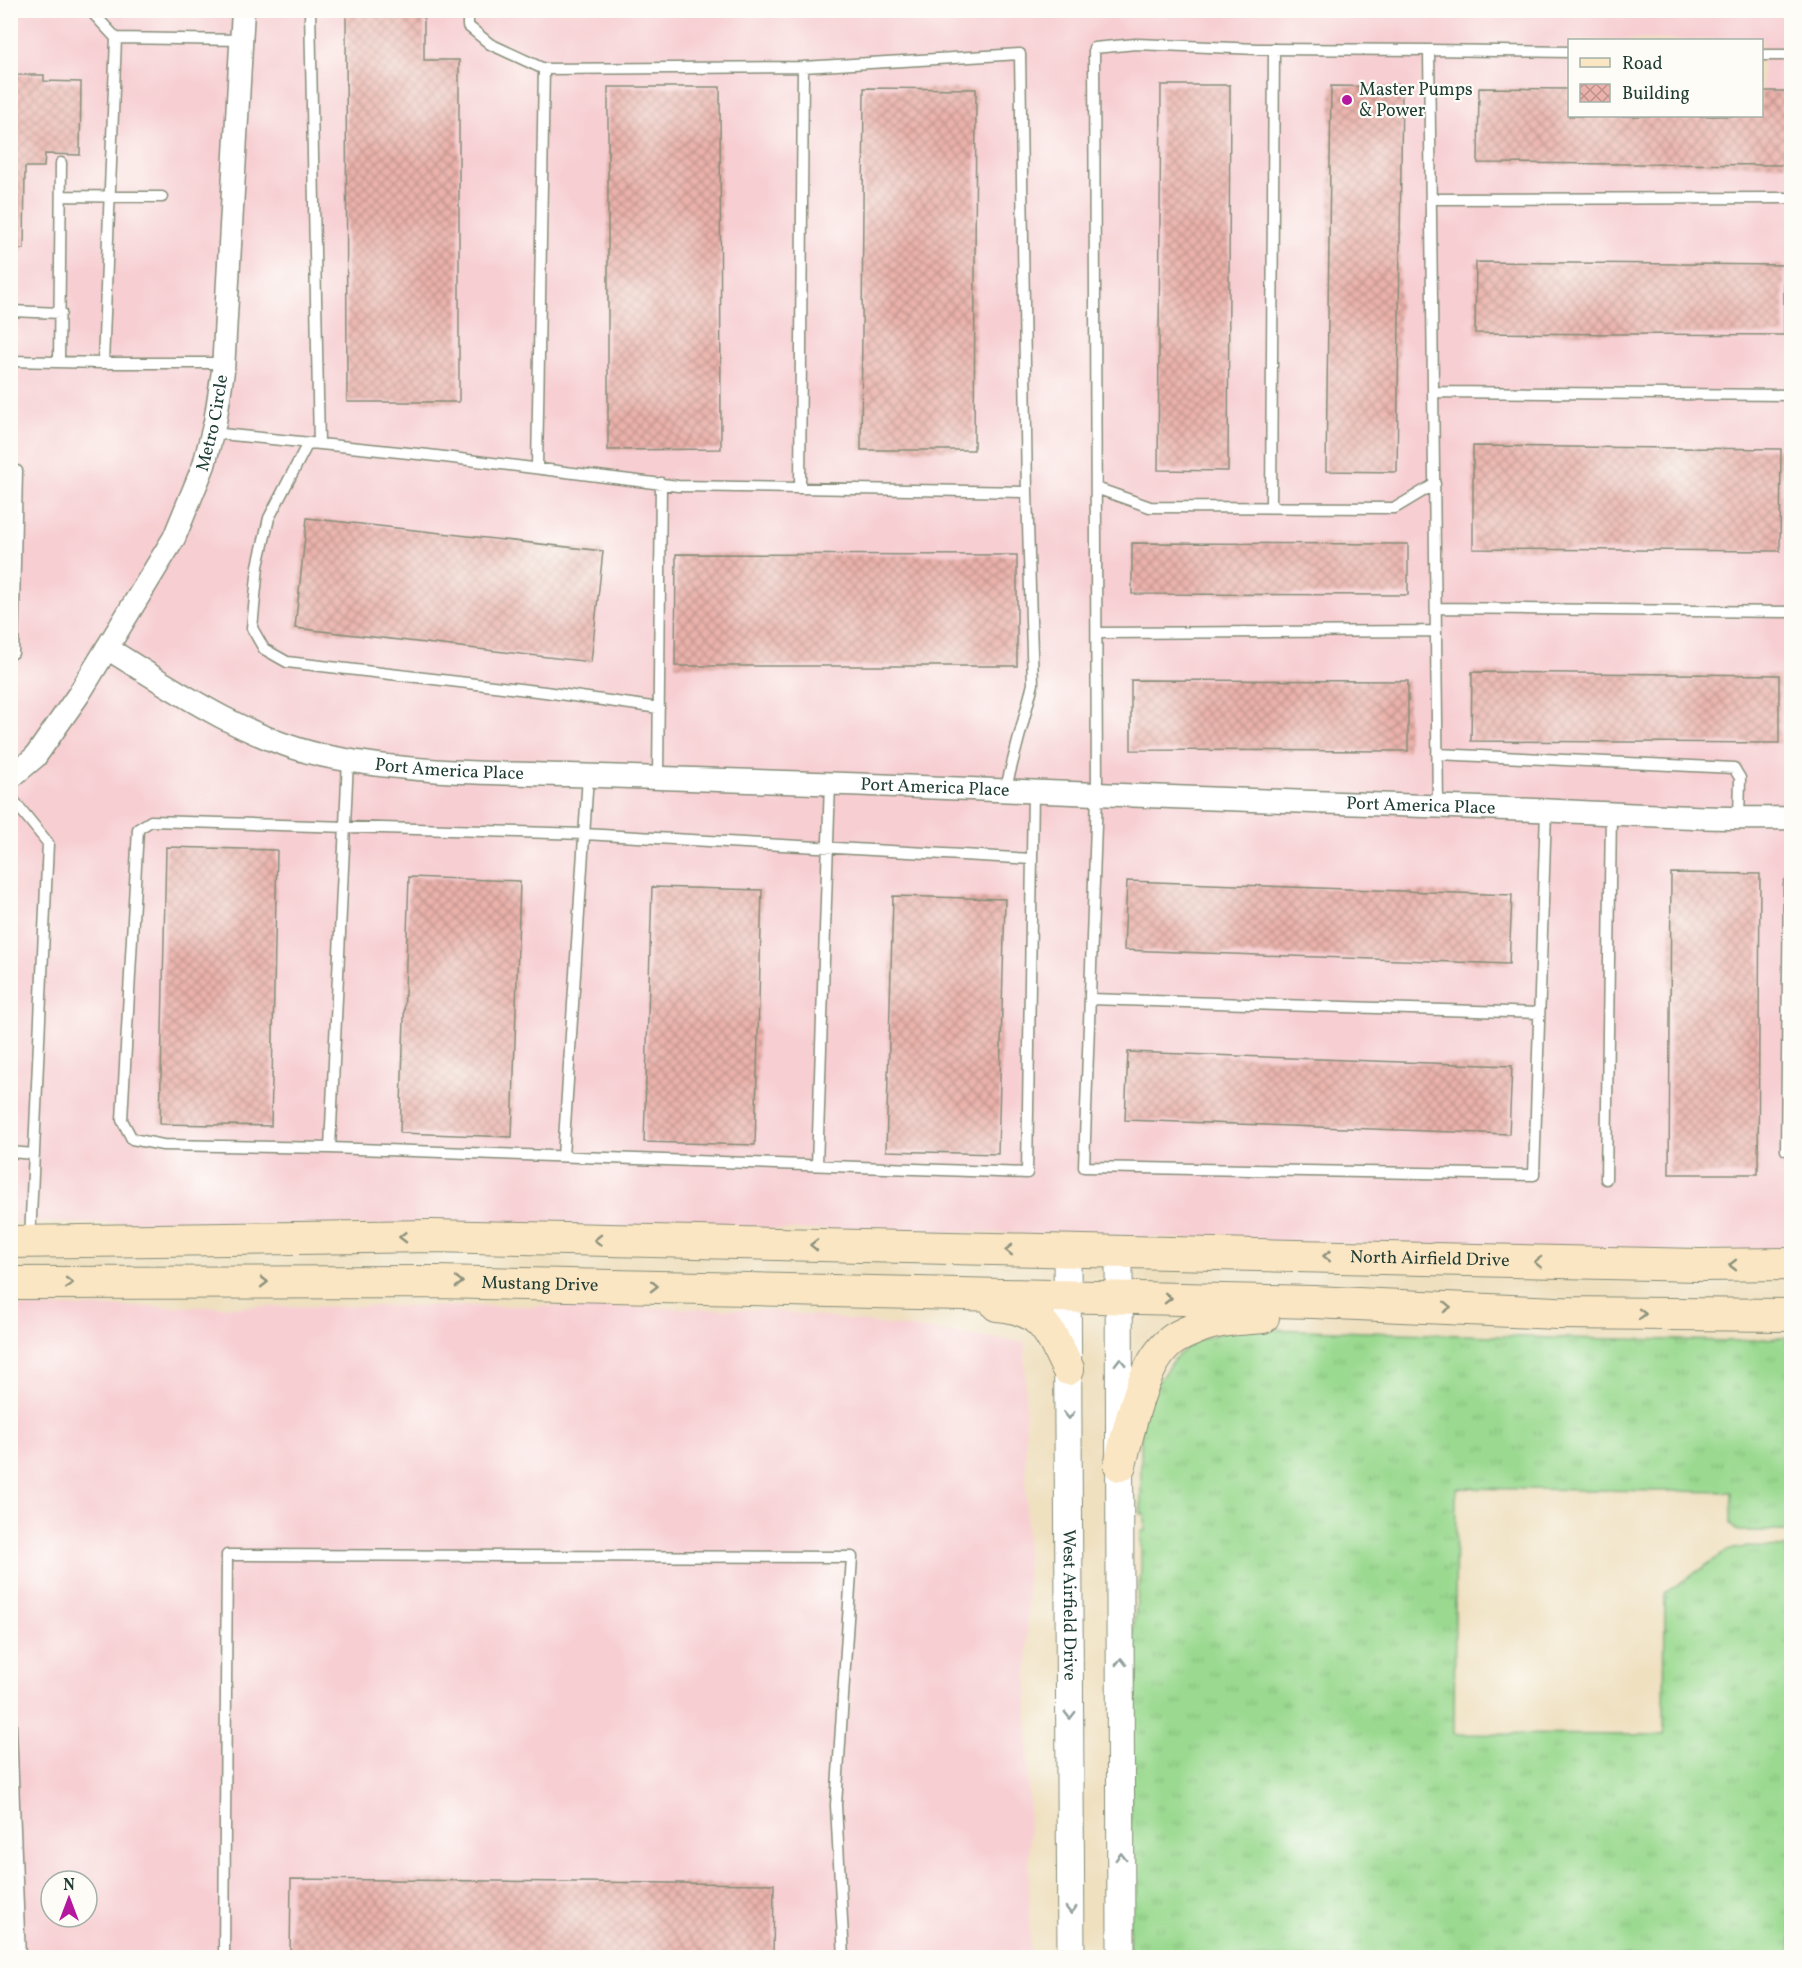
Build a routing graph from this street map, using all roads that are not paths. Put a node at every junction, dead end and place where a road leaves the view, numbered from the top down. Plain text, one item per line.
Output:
1 (90, 10) edge
2 (243, 10) edge
3 (310, 10) edge
4 (468, 10) edge
5 (116, 38) junction
6 (242, 40) junction
7 (1274, 49) junction
8 (1429, 50) junction
9 (1568, 52) edge
10 (1763, 55) edge
11 (1791, 56) edge
12 (803, 67) junction
13 (544, 69) junction
14 (61, 163) dead end
15 (62, 196) junction
16 (110, 196) junction
17 (162, 197) dead end
18 (1791, 198) edge
19 (1431, 199) junction
20 (10, 311) edge
21 (61, 313) junction
22 (10, 361) edge
23 (59, 362) junction
24 (103, 363) junction
25 (223, 363) junction
26 (1433, 392) junction
27 (1791, 395) edge
28 (212, 433) junction
29 (314, 443) junction
30 (537, 468) junction
31 (17, 471) dead end
32 (662, 483) junction
33 (1435, 484) junction
34 (800, 488) junction
35 (1096, 488) junction
36 (1027, 492) junction
37 (1271, 507) junction
38 (1436, 608) junction
39 (1791, 612) edge
40 (1436, 631) junction
41 (1097, 633) junction
42 (107, 648) junction
43 (13, 652) dead end
44 (659, 708) junction
45 (1437, 754) junction
46 (348, 760) junction
47 (588, 776) junction
48 (10, 778) edge
49 (658, 778) junction
50 (830, 783) junction
51 (1005, 791) junction
52 (1033, 792) junction
53 (1097, 795) junction
54 (10, 796) edge
55 (1438, 806) junction
56 (1546, 810) junction
57 (1611, 812) junction
58 (1791, 818) edge
59 (1739, 819) junction
60 (344, 828) junction
61 (584, 834) junction
62 (827, 847) junction
63 (1032, 860) junction
64 (1789, 884) dead end
65 (1790, 987) edge
66 (1090, 999) junction
67 (1539, 1013) junction
68 (330, 1148) junction
69 (1786, 1150) dead end
70 (10, 1152) edge
71 (34, 1154) junction
72 (562, 1156) junction
73 (818, 1165) junction
74 (1606, 1179) dead end
75 (20, 1242) edge
76 (1067, 1251) junction
77 (1119, 1252) junction
78 (1791, 1264) edge
79 (10, 1283) edge
80 (807, 1290) junction
81 (1068, 1296) junction
82 (1119, 1297) junction
83 (1396, 1306) junction
84 (1791, 1315) edge
85 (1068, 1369) junction
86 (1120, 1466) junction
87 (10, 1702) edge
88 (11, 1723) edge
89 (17, 1954) edge
90 (224, 1958) edge
91 (844, 1958) edge
92 (1071, 1958) edge
93 (1121, 1958) edge

1 - 5 lane
2 - 6 street, Metro Circle
3 - 29 lane
4 - 13 lane
5 - 6 lane
5 - 16 lane
6 - 25 street, Metro Circle
7 - 8 lane
7 - 35 lane
7 - 37 lane
8 - 9 lane
8 - 19 lane
10 - 11 lane
12 - 13 lane
12 - 34 lane
12 - 36 lane
13 - 30 lane
14 - 15 lane
15 - 16 lane
15 - 21 lane
16 - 17 lane
16 - 24 lane
18 - 19 lane
19 - 26 lane
20 - 21 lane
21 - 23 lane
22 - 23 lane
23 - 24 lane
24 - 25 lane
25 - 28 street, Metro Circle
26 - 27 lane
26 - 33 lane
28 - 29 lane
28 - 42 street, Metro Circle
29 - 30 lane
29 - 44 lane
30 - 32 lane
31 - 43 lane
32 - 34 lane
32 - 44 lane
33 - 37 lane
33 - 38 lane
34 - 36 lane
35 - 37 lane
35 - 41 lane
36 - 51 lane
38 - 39 lane
38 - 40 lane
40 - 41 lane
40 - 45 lane
41 - 53 lane
42 - 46 street, Port America Place
42 - 48 street, Metro Circle
44 - 49 lane
45 - 55 lane
45 - 59 lane
46 - 47 street, Port America Place
46 - 60 lane
47 - 49 street, Port America Place
47 - 61 lane
49 - 50 street, Port America Place
50 - 51 street, Port America Place
50 - 62 lane
51 - 52 street, Port America Place
52 - 53 street, Port America Place
52 - 63 lane
53 - 55 street, Port America Place
53 - 66 lane
54 - 71 lane
55 - 56 street, Port America Place
56 - 57 street, Port America Place
56 - 67 lane
57 - 59 street, Port America Place
57 - 74 lane
58 - 59 street, Port America Place
60 - 61 lane
60 - 68 lane
60 - 68 lane
61 - 62 lane
61 - 72 lane
62 - 63 lane
62 - 73 lane
63 - 73 lane
64 - 65 lane
65 - 69 lane
66 - 67 lane
66 - 67 lane
68 - 72 lane
70 - 71 lane
71 - 75 lane
72 - 73 lane
76 -> 75 main road
76 - 77 main road, North Airfield Drive
76 - 81 street, West Airfield Drive
78 -> 77 main road, North Airfield Drive
77 - 82 street
79 -> 80 main road, Mustang Drive
80 - 81 main road, Mustang Drive
80 - 85 main road
81 - 82 main road
81 - 85 street, West Airfield Drive
82 -> 83 main road
86 -> 82 street
83 -> 84 main road
83 - 86 main road
85 -> 92 street, West Airfield Drive
93 -> 86 street
87 - 88 lane
88 - 89 lane
90 - 91 lane

